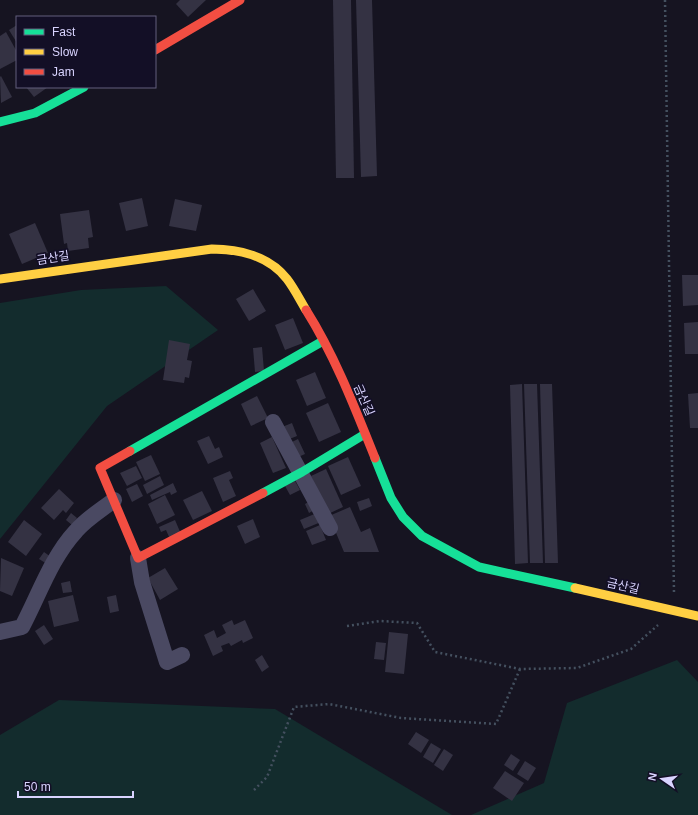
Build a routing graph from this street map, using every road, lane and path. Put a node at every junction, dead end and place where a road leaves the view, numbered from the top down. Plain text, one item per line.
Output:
1 (240, 0) edge
2 (665, 0) edge
3 (156, 49) edge
4 (82, 88) edge
5 (0, 122) edge
6 (0, 279) edge
7 (323, 341) junction
8 (273, 422) dead end
9 (365, 434) junction
10 (302, 472) junction
11 (114, 500) junction
12 (330, 528) dead end
13 (138, 558) junction
14 (675, 610) junction
15 (698, 616) edge
16 (347, 626) dead end
17 (0, 632) edge
18 (182, 655) dead end
19 (520, 669) junction
20 (254, 790) dead end

1 - 3 street
2 - 14 path
4 - 5 street
6 - 7 street, 금산길
7 - 9 street, 금산길
7 - 11 street
8 - 10 street
9 - 10 street
9 - 14 street, 금산길
10 - 12 street
10 - 13 street
11 - 13 street
11 - 17 street
13 - 18 street
14 - 15 street, 금산길
14 - 19 path
16 - 19 path
19 - 20 path

